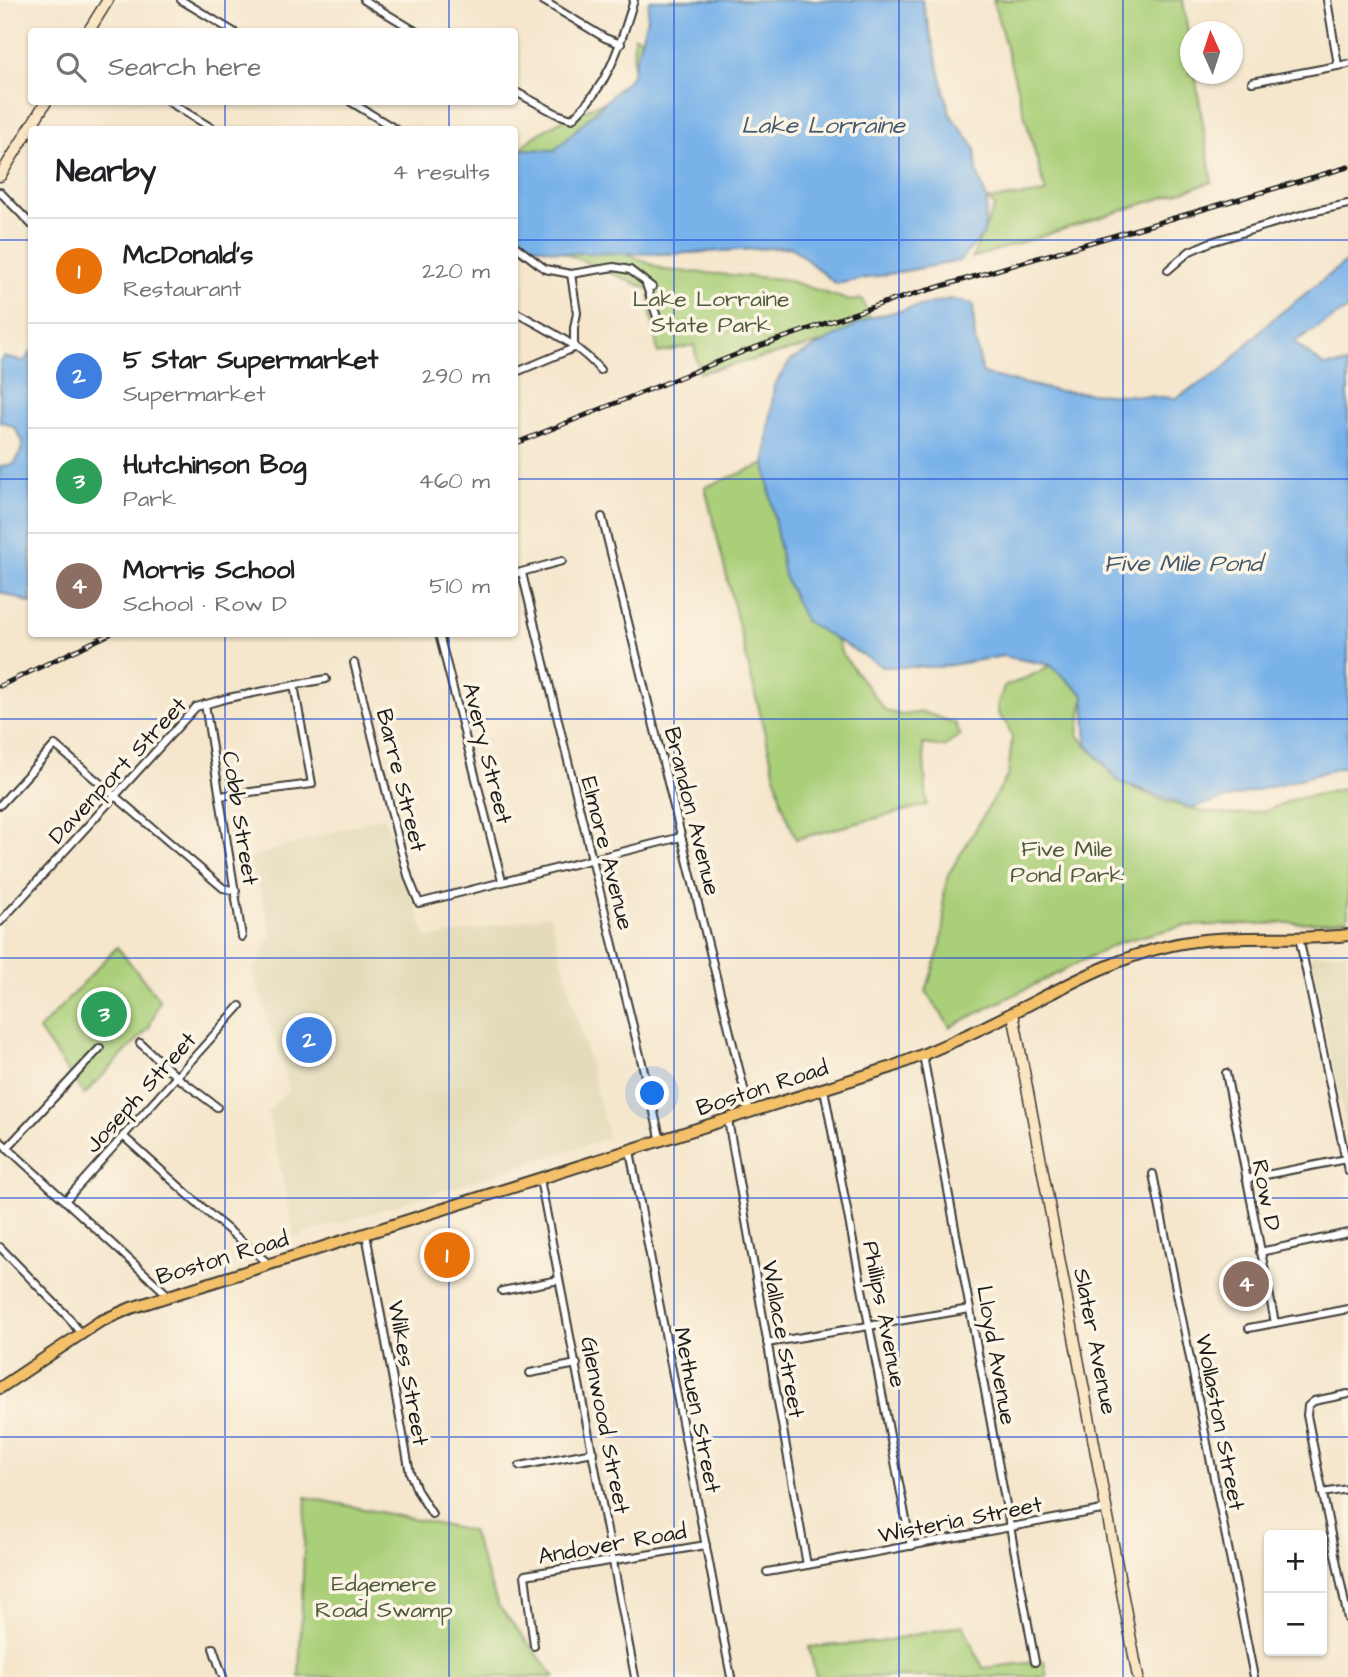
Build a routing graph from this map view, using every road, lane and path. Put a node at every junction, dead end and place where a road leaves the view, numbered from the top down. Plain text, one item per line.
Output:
1 (108, 0) edge
2 (181, 0) edge
3 (364, 0) edge
4 (542, 0) edge
5 (634, 0) edge
6 (1327, 0) edge
7 (90, 28) edge
8 (227, 28) edge
9 (410, 28) edge
10 (621, 44) junction
11 (1348, 64) edge
12 (1338, 65) junction
13 (1252, 82) dead end
14 (518, 92) edge
15 (45, 105) edge
16 (174, 105) edge
17 (356, 105) edge
18 (35, 126) edge
19 (208, 126) edge
20 (390, 126) edge
21 (28, 136) edge
22 (1, 171) edge
23 (0, 192) edge
24 (1348, 204) edge
25 (28, 221) edge
26 (518, 248) edge
27 (1168, 270) dead end
28 (571, 274) junction
29 (518, 313) edge
30 (659, 323) dead end
31 (574, 348) junction
32 (600, 370) dead end
33 (518, 371) edge
34 (602, 517) dead end
35 (562, 561) dead end
36 (518, 573) edge
37 (440, 637) edge
38 (354, 663) dead end
39 (326, 679) dead end
40 (294, 685) junction
41 (205, 704) junction
42 (115, 795) junction
43 (220, 796) junction
44 (0, 805) edge
45 (681, 837) junction
46 (592, 860) junction
47 (502, 881) junction
48 (236, 891) junction
49 (0, 922) edge
50 (1348, 935) edge
51 (242, 937) dead end
52 (1299, 937) junction
53 (240, 1006) dead end
54 (1013, 1013) junction
55 (139, 1043) dead end
56 (100, 1048) dead end
57 (923, 1055) junction
58 (1226, 1073) dead end
59 (177, 1077) junction
60 (824, 1089) junction
61 (217, 1107) dead end
62 (750, 1113) junction
63 (728, 1119) junction
64 (123, 1136) junction
65 (0, 1141) edge
66 (661, 1141) junction
67 (7, 1148) junction
68 (630, 1151) junction
69 (1346, 1159) junction
70 (1348, 1171) edge
71 (1153, 1174) dead end
72 (540, 1179) junction
73 (1246, 1179) junction
74 (65, 1201) junction
75 (1348, 1233) edge
76 (366, 1234) junction
77 (0, 1247) edge
78 (1261, 1252) junction
79 (269, 1264) junction
80 (559, 1280) junction
81 (502, 1291) dead end
82 (169, 1295) junction
83 (971, 1309) junction
84 (1348, 1309) edge
85 (1275, 1323) junction
86 (870, 1325) junction
87 (1249, 1328) dead end
88 (80, 1334) junction
89 (767, 1343) junction
90 (576, 1364) junction
91 (530, 1373) dead end
92 (2, 1382) edge
93 (1348, 1394) edge
94 (593, 1452) junction
95 (520, 1466) dead end
96 (1348, 1489) edge
97 (1322, 1493) junction
98 (1107, 1509) junction
99 (432, 1514) dead end
100 (1009, 1527) junction
101 (706, 1545) junction
102 (911, 1546) junction
103 (614, 1559) junction
104 (807, 1565) junction
105 (767, 1572) dead end
106 (1348, 1619) edge
107 (534, 1646) dead end
108 (213, 1648) dead end
109 (1035, 1662) dead end
110 (223, 1677) edge
111 (635, 1677) edge
112 (731, 1677) edge
113 (1138, 1677) edge
114 (1254, 1677) edge

1 - 7 street
2 - 8 street
3 - 9 street
4 - 10 street
5 - 10 street
6 - 12 street
10 - 14 street
11 - 12 street
12 - 13 street
15 - 18 street
16 - 19 street
17 - 20 street
21 - 22 street
23 - 25 street
24 - 27 street
26 - 28 street
28 - 30 street
28 - 31 street
29 - 31 street
31 - 32 street
31 - 33 street
34 - 45 street, Brandon Avenue
35 - 36 street
36 - 46 street, Elmore Avenue
37 - 47 street, Avery Street
38 - 47 street, Barre Street
39 - 40 street, Davenport Street
40 - 41 street, Davenport Street
40 - 43 street
41 - 42 street, Davenport Street
41 - 43 street, Cobb Street
42 - 44 street
42 - 48 street
42 - 49 street, Davenport Street
43 - 48 street, Cobb Street
45 - 46 street
45 - 62 street, Brandon Avenue
46 - 47 street
46 - 66 street, Elmore Avenue
48 - 51 street, Cobb Street
50 - 52 main road, Boston Road
52 - 54 main road, Boston Road
52 - 69 street
53 - 59 street, Joseph Street
54 - 57 main road, Boston Road
54 - 98 street, Slater Avenue
55 - 59 street
56 - 67 street
57 - 60 main road, Boston Road
57 - 83 street, Lloyd Avenue
58 - 73 street, Row D
59 - 61 street
59 - 64 street, Joseph Street
60 - 62 main road, Boston Road
60 - 86 street, Phillips Avenue
62 - 63 main road, Boston Road
63 - 66 main road, Boston Road
63 - 89 street, Wallace Street
64 - 74 street, Joseph Street
64 - 79 street
65 - 67 street
66 - 68 main road, Boston Road
67 - 74 street
68 - 72 main road, Boston Road
68 - 101 street, Methuen Street
69 - 70 street
69 - 73 street
71 - 114 street, Wollaston Street
72 - 76 main road, Boston Road
72 - 80 street, Glenwood Street
73 - 78 street, Row D
74 - 82 street
75 - 78 street
76 - 79 main road, Boston Road
76 - 99 street, Wilkes Street
77 - 88 street
78 - 85 street, Row D
79 - 82 main road, Boston Road
80 - 81 street
80 - 90 street, Glenwood Street
82 - 88 main road, Boston Road
83 - 86 street
83 - 100 street, Lloyd Avenue
84 - 85 street
85 - 87 street
86 - 89 street
86 - 102 street, Phillips Avenue
88 - 92 main road, Boston Road
89 - 104 street, Wallace Street
90 - 91 street
90 - 94 street, Glenwood Street
93 - 97 street
94 - 95 street
94 - 103 street, Glenwood Street
96 - 97 street
97 - 106 street
98 - 100 street, Wisteria Street
98 - 113 street, Slater Avenue
100 - 102 street, Wisteria Street
100 - 109 street, Lloyd Avenue
101 - 103 street, Andover Road
101 - 112 street, Methuen Street
102 - 104 street, Wisteria Street
103 - 107 street, Andover Road
103 - 111 street, Glenwood Street
104 - 105 street
108 - 110 street

